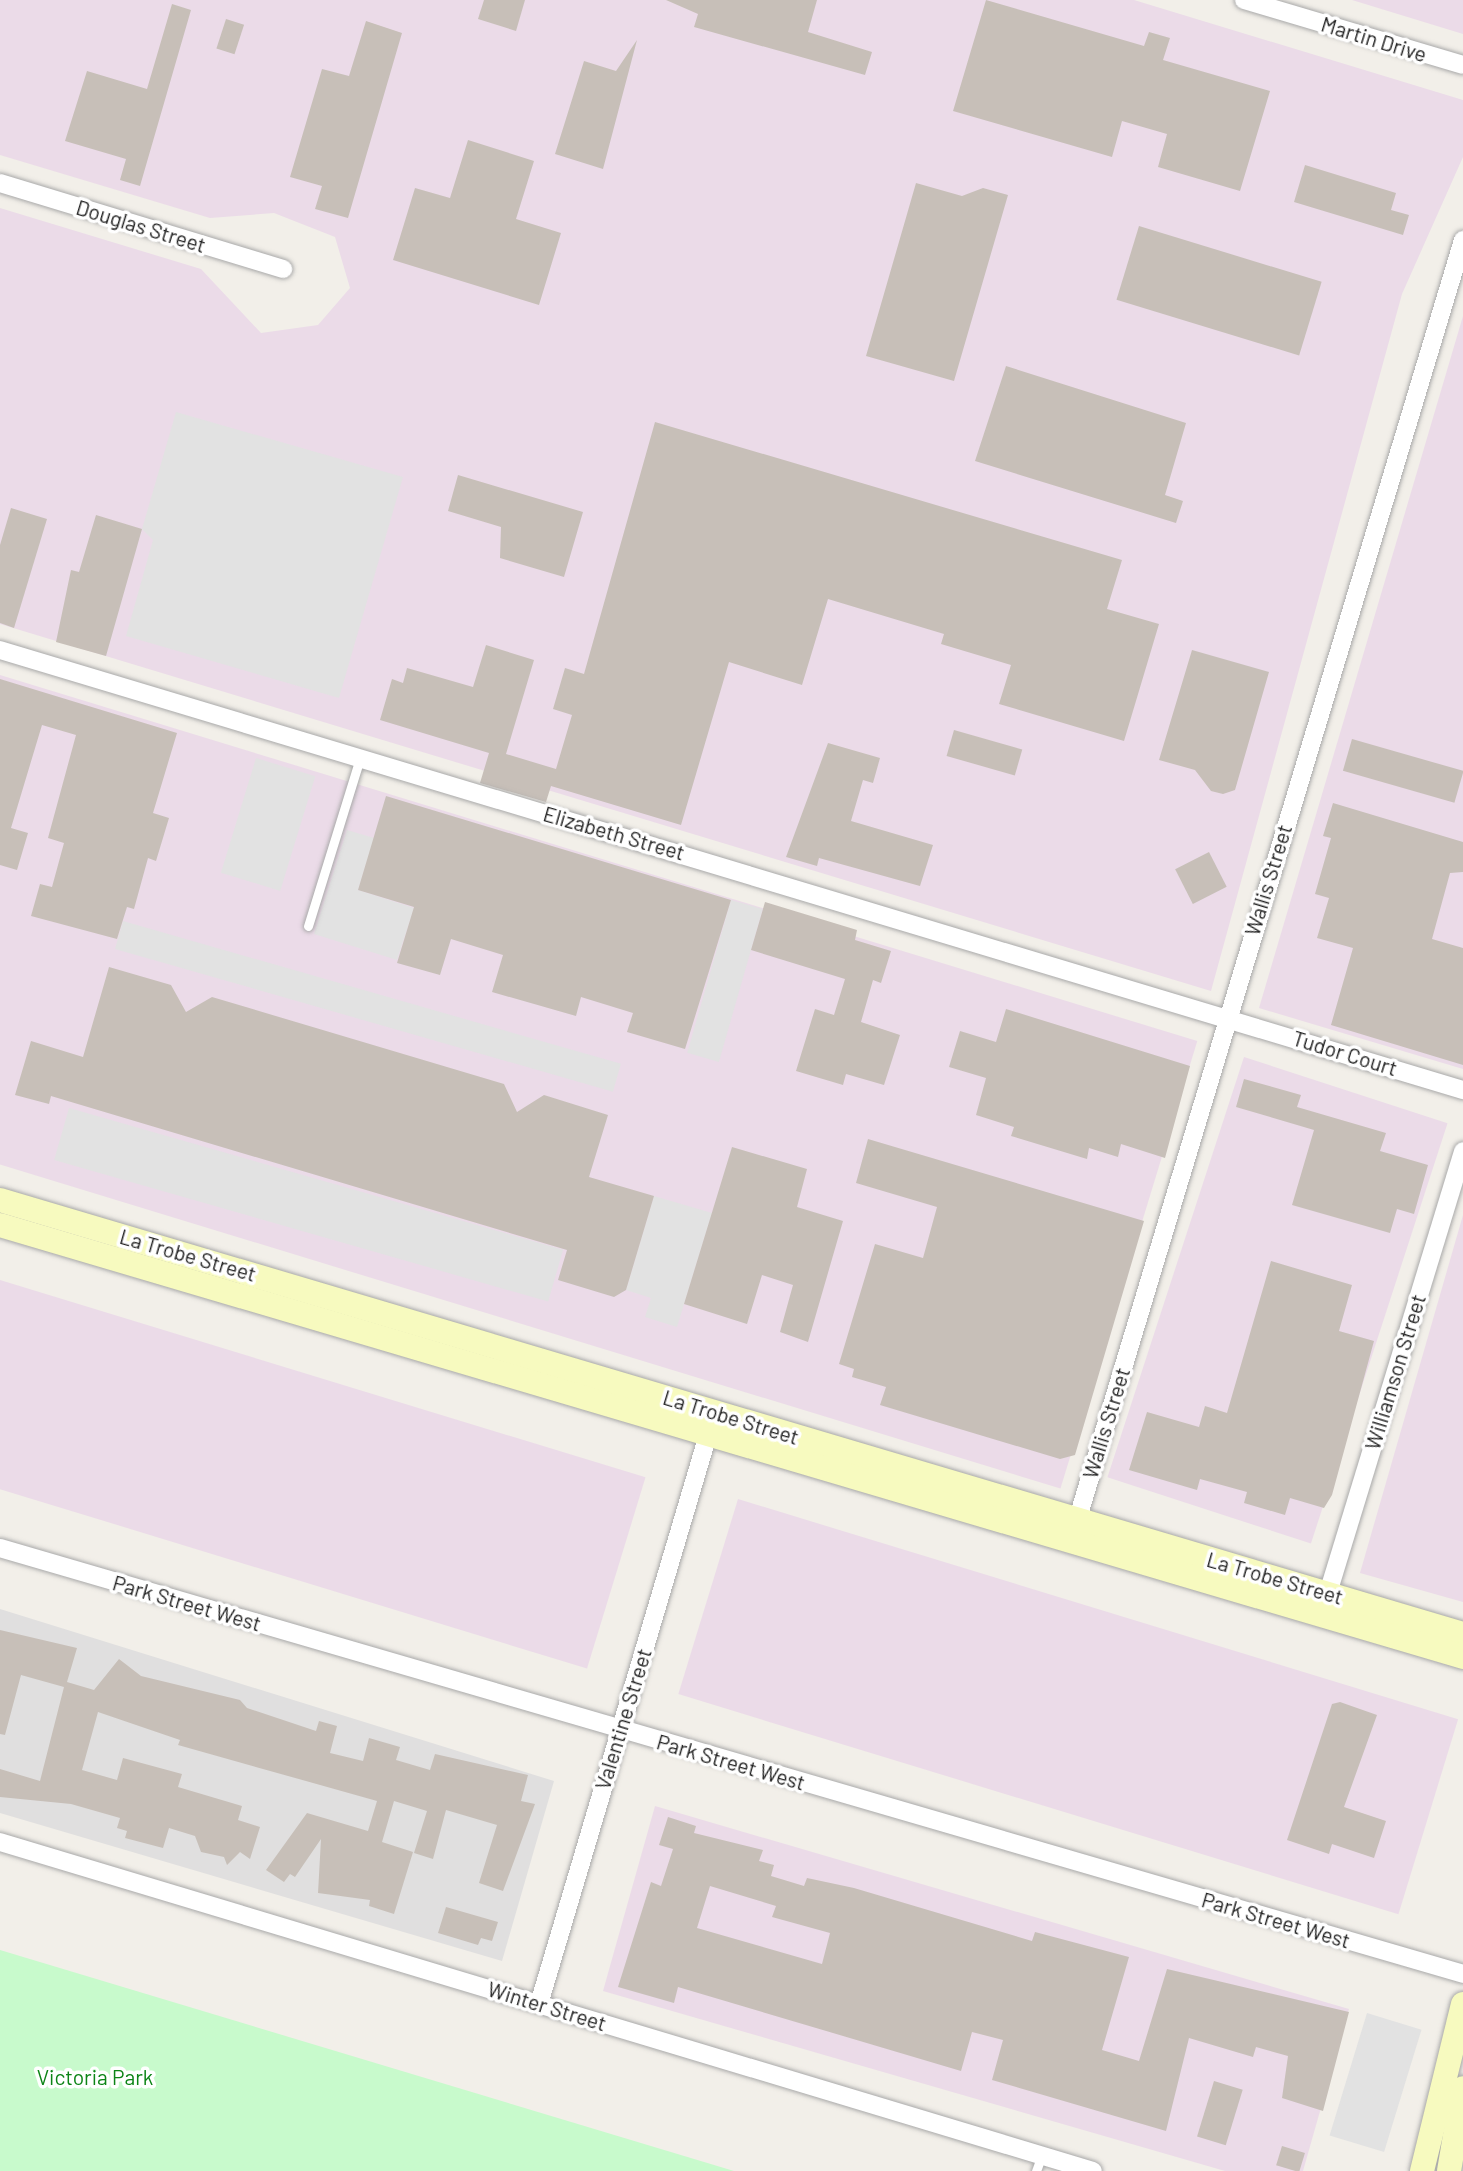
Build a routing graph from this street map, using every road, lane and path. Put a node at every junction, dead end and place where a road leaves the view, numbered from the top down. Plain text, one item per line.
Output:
1 (1244, 0) edge
2 (1463, 65) edge
3 (0, 183) edge
4 (1463, 240) edge
5 (283, 270) dead end
6 (0, 650) edge
7 (360, 758) junction
8 (308, 926) dead end
9 (1227, 1017) junction
10 (1463, 1090) edge
11 (1463, 1151) edge
12 (0, 1200) edge
13 (0, 1225) edge
14 (711, 1423) junction
15 (1074, 1533) junction
16 (0, 1548) edge
17 (1324, 1605) junction
18 (1463, 1634) edge
19 (1463, 1657) edge
20 (619, 1729) junction
21 (0, 1842) edge
22 (1463, 1974) edge
23 (539, 2004) junction
24 (1463, 2004) edge
25 (1463, 2088) edge
26 (1038, 2164) edge
27 (1093, 2171) edge
28 (1422, 2171) edge
29 (1450, 2171) edge

1 - 2 street, Martin Drive
3 - 5 street, Douglas Street
4 - 9 street, Wallis Street
6 - 7 street, Elizabeth Street
7 - 8 lane
7 - 9 street, Elizabeth Street
9 - 10 street, Tudor Court
9 - 15 street, Wallis Street
11 - 17 street, Williamson Street
12 - 14 main road, La Trobe Street
13 - 14 main road, La Trobe Street
14 - 15 main road, La Trobe Street
14 - 20 street, Valentine Street
15 - 17 main road, La Trobe Street
16 - 20 street, Park Street West
17 - 18 main road, La Trobe Street
17 - 19 main road, La Trobe Street
20 - 22 street, Park Street West
20 - 23 street, Valentine Street
21 - 23 street, Winter Street
23 - 26 street, Winter Street
24 - 28 main road
25 - 29 main road
26 - 27 street, Winter Street

